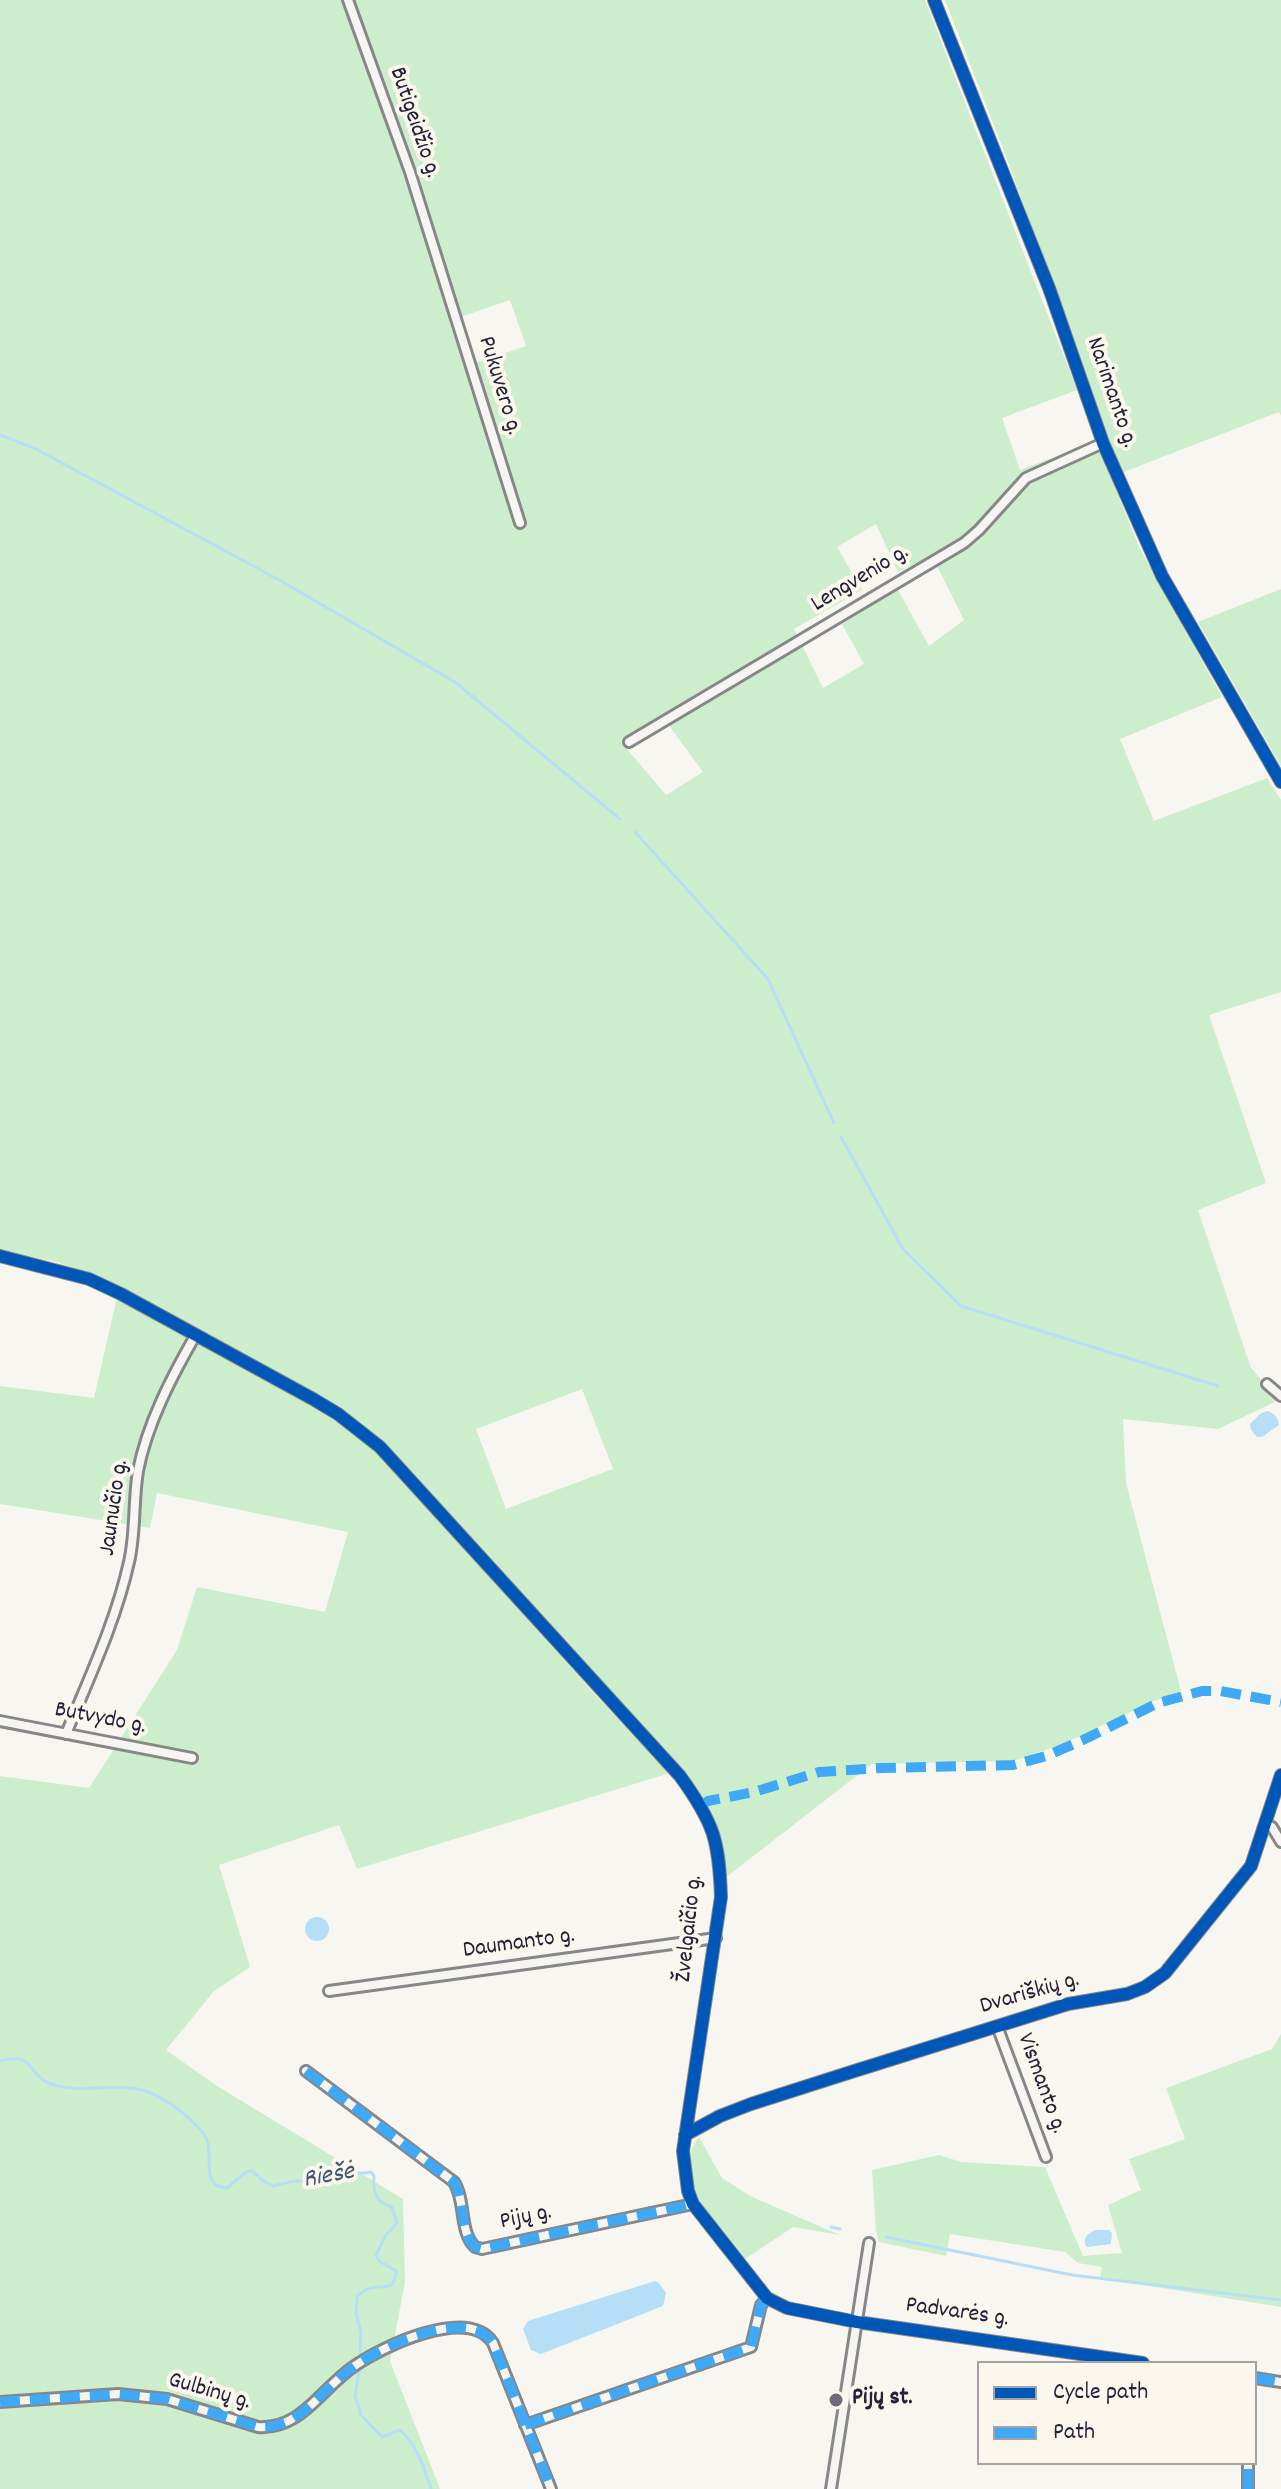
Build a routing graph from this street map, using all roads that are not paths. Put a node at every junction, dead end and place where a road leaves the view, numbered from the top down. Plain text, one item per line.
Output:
1 (348, 0) edge
2 (934, 0) edge
3 (437, 260) joint
4 (1103, 443) junction
5 (520, 523) dead end
6 (629, 742) dead end
7 (1281, 782) edge
8 (0, 1256) edge
9 (195, 1336) junction
10 (1267, 1384) dead end
11 (1281, 1396) edge
12 (0, 1721) edge
13 (66, 1734) junction
14 (192, 1758) dead end
15 (1281, 1775) edge
16 (1266, 1824) junction
17 (1281, 1842) edge
18 (716, 1938) junction
19 (329, 1991) dead end
20 (997, 2026) junction
21 (306, 2071) dead end
22 (685, 2135) junction
23 (1046, 2157) dead end
24 (693, 2204) junction
25 (869, 2243) dead end
26 (767, 2298) junction
27 (857, 2322) junction
28 (1129, 2361) edge
29 (1257, 2378) edge
30 (1281, 2382) edge
31 (0, 2402) edge
32 (525, 2425) junction
33 (1248, 2465) edge
34 (551, 2489) edge
35 (831, 2489) edge
36 (1248, 2489) edge

1 - 3 street, Butigeidžio g.
2 - 4 street, Narimanto g.
3 - 5 street, Pukuvero g.
4 - 6 street, Lengvenio g.
4 - 7 street, Narimanto g.
8 - 9 street, Žvelgaičio g.
9 - 13 street, Jaunučio g.
9 - 18 street, Žvelgaičio g.
10 - 11 street
12 - 13 street, Butvydo g.
13 - 14 street, Butvydo g.
15 - 16 street, Dvariškių g.
16 - 17 street
16 - 20 street, Dvariškių g.
18 - 19 street, Daumanto g.
18 - 22 street, Žvelgaičio g.
20 - 22 street, Dvariškių g.
20 - 23 street, Vismanto g.
21 - 24 street, Pijų g.
22 - 24 street, Žvelgaičio g.
24 - 26 street
25 - 27 street
26 - 27 street, Padvarės g.
26 - 32 street
27 - 28 street, Padvarės g.
27 - 35 street
29 - 30 street
31 - 32 street, Gulbinų g.
32 - 34 street
33 - 36 street

